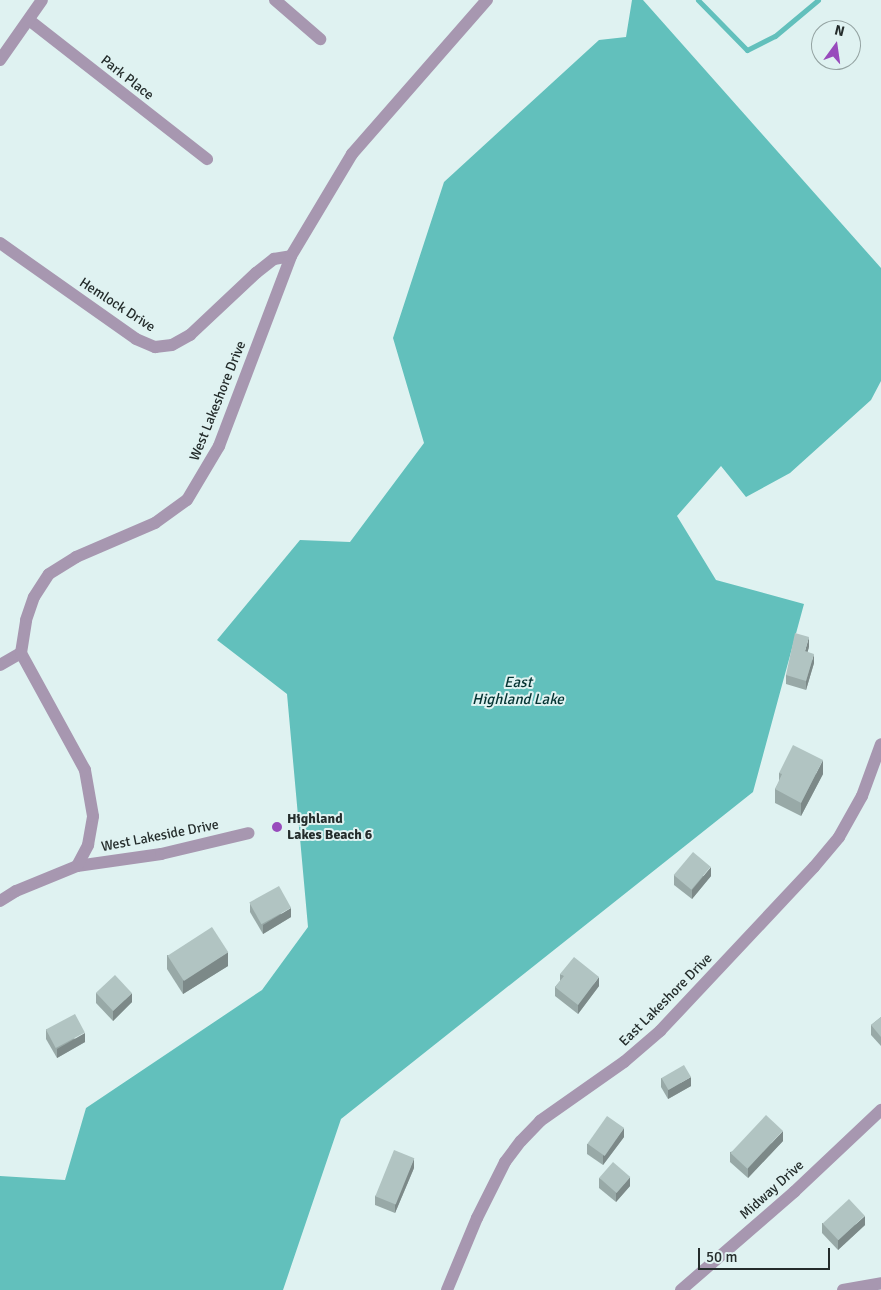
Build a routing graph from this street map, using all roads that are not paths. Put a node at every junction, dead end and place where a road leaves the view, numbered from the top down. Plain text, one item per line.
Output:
1 (42, 0) edge
2 (275, 0) edge
3 (487, 0) edge
4 (29, 20) junction
5 (320, 39) dead end
6 (0, 60) edge
7 (207, 160) dead end
8 (0, 243) edge
9 (291, 256) junction
10 (21, 653) junction
11 (0, 665) edge
12 (881, 744) edge
13 (249, 833) dead end
14 (77, 866) junction
15 (0, 901) edge
16 (881, 1110) edge
17 (881, 1284) edge
18 (447, 1290) edge
19 (681, 1290) edge
20 (843, 1290) edge

1 - 4 street
2 - 5 street
3 - 9 street, West Lakeshore Drive
4 - 6 street
4 - 7 street, Park Place
8 - 9 street, Hemlock Drive
9 - 10 street, West Lakeshore Drive
10 - 11 street
10 - 14 street
12 - 18 street, East Lakeshore Drive
13 - 14 street, West Lakeside Drive
14 - 15 street
16 - 19 street, Midway Drive
17 - 20 street

